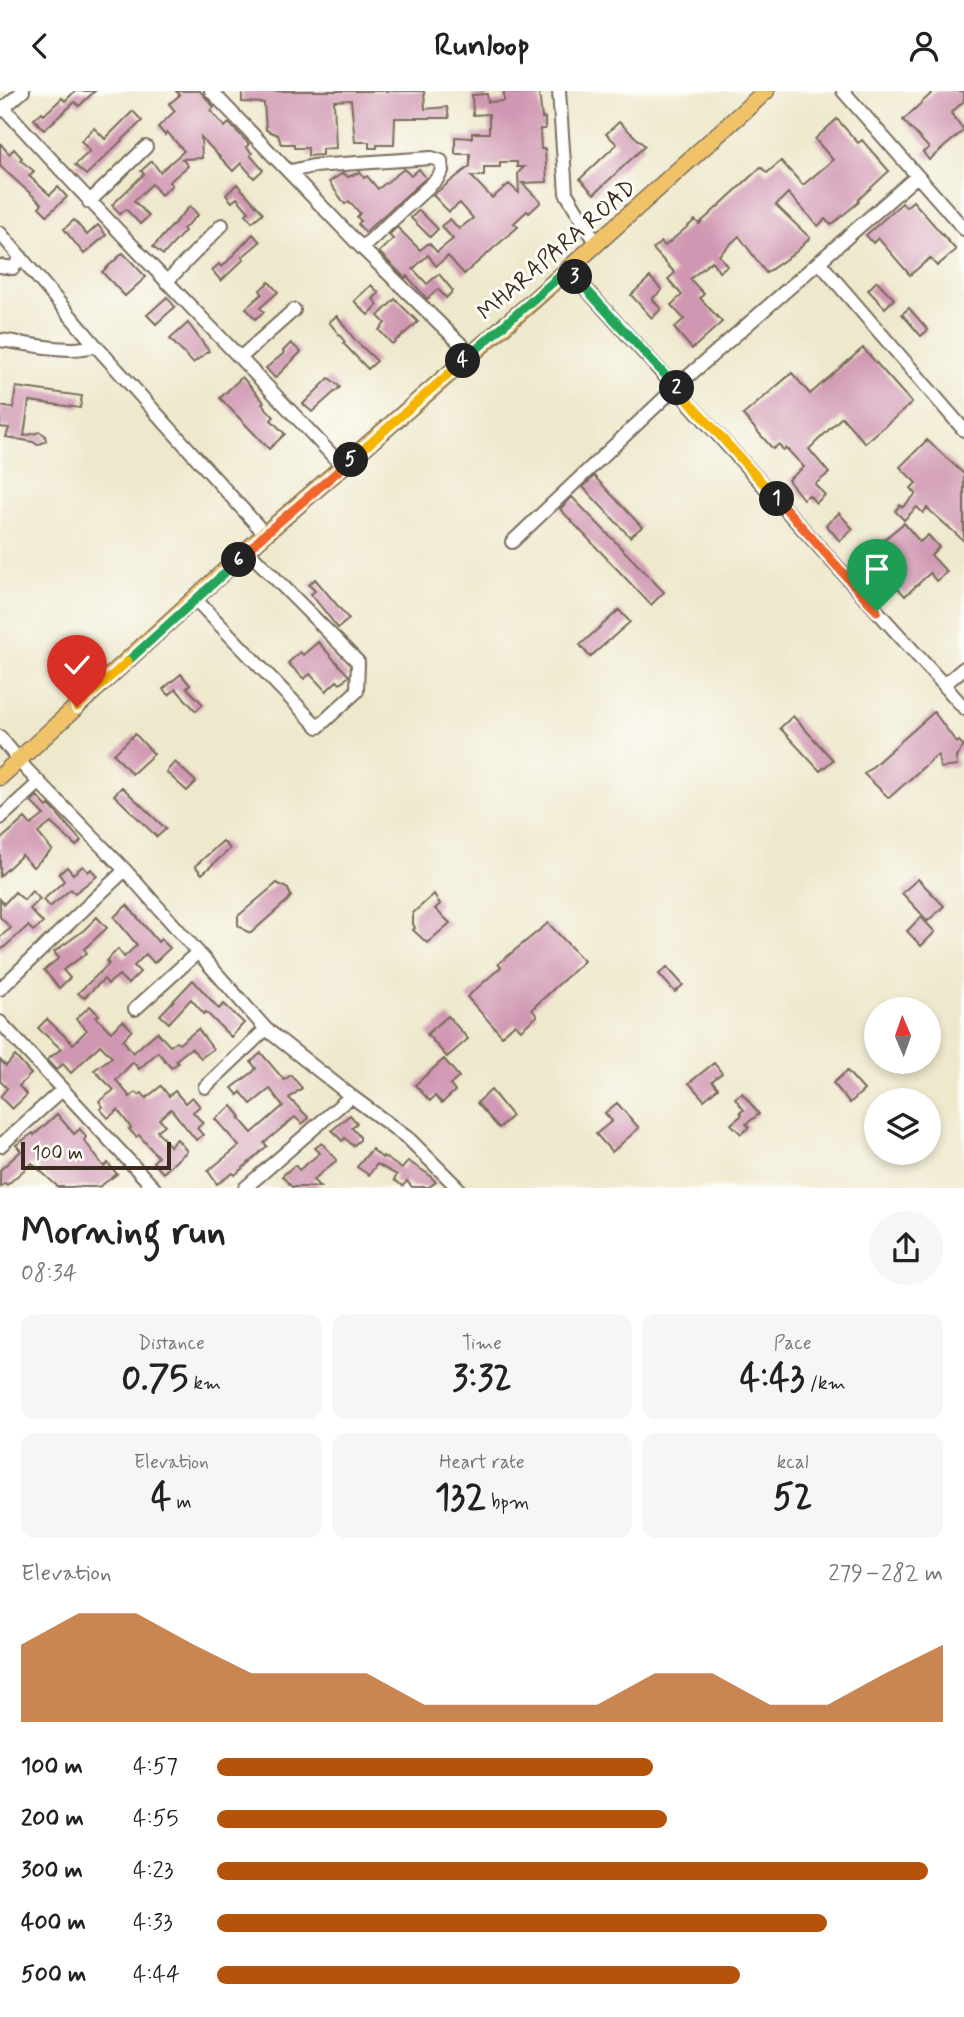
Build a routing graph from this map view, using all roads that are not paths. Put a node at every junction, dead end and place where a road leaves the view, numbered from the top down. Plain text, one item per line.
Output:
1 (23, 91) edge
2 (211, 91) edge
3 (559, 91) edge
4 (766, 91) edge
5 (843, 91) edge
6 (2, 110) edge
7 (146, 147) dead end
8 (291, 171) junction
9 (917, 176) junction
10 (89, 202) junction
11 (222, 225) dead end
12 (964, 229) edge
13 (0, 233) edge
14 (597, 244) junction
15 (362, 248) junction
16 (21, 257) junction
17 (819, 262) junction
18 (0, 266) edge
19 (568, 269) junction
20 (166, 282) junction
21 (294, 310) dead end
22 (0, 339) edge
23 (95, 345) junction
24 (471, 354) junction
25 (241, 357) junction
26 (676, 387) junction
27 (964, 430) edge
28 (343, 467) junction
29 (265, 534) junction
30 (512, 542) dead end
31 (248, 551) junction
32 (195, 600) junction
33 (964, 667) edge
34 (944, 685) junction
35 (964, 708) edge
36 (0, 737) edge
37 (18, 761) junction
38 (0, 777) edge
39 (39, 783) junction
40 (0, 818) edge
41 (125, 870) junction
42 (198, 952) junction
43 (0, 989) edge
44 (135, 1009) dead end
45 (0, 1022) edge
46 (266, 1029) junction
47 (205, 1087) dead end
48 (62, 1090) junction
49 (351, 1096) junction
50 (0, 1146) edge
51 (147, 1185) edge
52 (245, 1188) edge
53 (458, 1188) edge

1 - 6 street
2 - 8 street
3 - 14 street
4 - 14 main road, MHARAPARA ROAD
5 - 9 street
6 - 10 street
7 - 10 street
8 - 15 street
8 - 15 street
9 - 12 street
9 - 17 street
10 - 20 street
11 - 20 street
13 - 16 street
14 - 19 main road, MHARAPARA ROAD
15 - 24 street
16 - 18 street
16 - 23 street
17 - 26 street
17 - 27 street
19 - 24 main road, MHARAPARA ROAD
19 - 26 street
20 - 25 street
21 - 25 street
22 - 23 street
23 - 29 street
24 - 28 main road, MHARAPARA ROAD
25 - 28 street
26 - 30 street
26 - 34 street
28 - 29 main road, MHARAPARA ROAD
29 - 31 main road, MHARAPARA ROAD
31 - 32 main road, MHARAPARA ROAD
31 - 32 street
32 - 37 main road, MHARAPARA ROAD
33 - 34 street
34 - 35 street
36 - 37 street
37 - 38 main road, MHARAPARA ROAD
37 - 39 street
39 - 40 street
39 - 41 street
41 - 42 street
41 - 43 street
42 - 44 street
42 - 46 street
45 - 48 street
46 - 47 street
46 - 49 street
48 - 50 street
48 - 51 street
49 - 52 street
49 - 53 street

